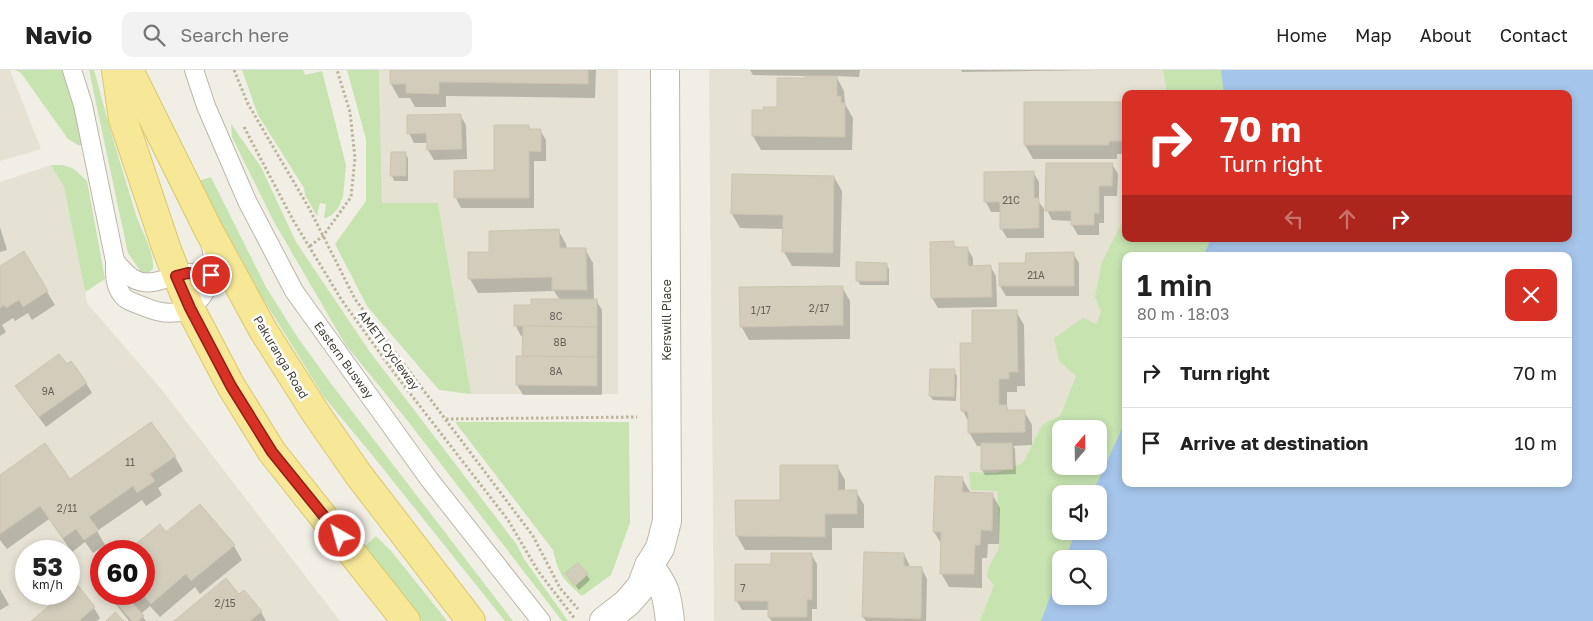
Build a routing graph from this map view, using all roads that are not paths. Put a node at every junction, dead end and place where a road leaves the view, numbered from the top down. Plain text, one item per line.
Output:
1 (72, 70) edge
2 (116, 70) edge
3 (129, 70) edge
4 (194, 70) edge
5 (665, 70) edge
6 (208, 230) junction
7 (115, 261) junction
8 (211, 275) junction
9 (176, 276) junction
10 (244, 296) junction
11 (190, 308) junction
12 (649, 566) junction
13 (594, 618) edge
14 (406, 621) edge
15 (470, 621) edge
16 (541, 621) edge
17 (670, 621) edge

1 - 7 lane
2 - 9 main road
3 - 6 main road, Pakuranga Road
4 - 16 lane, Eastern Busway
5 - 12 street, Kerswill Place
6 - 8 lane
6 - 10 main road, Pakuranga Road
7 - 9 lane
7 - 11 lane
8 - 9 lane
8 - 10 lane
8 - 11 lane
9 - 11 main road
10 - 15 main road, Pakuranga Road
11 - 14 main road
12 - 13 street, Kerswill Place
12 - 17 street

